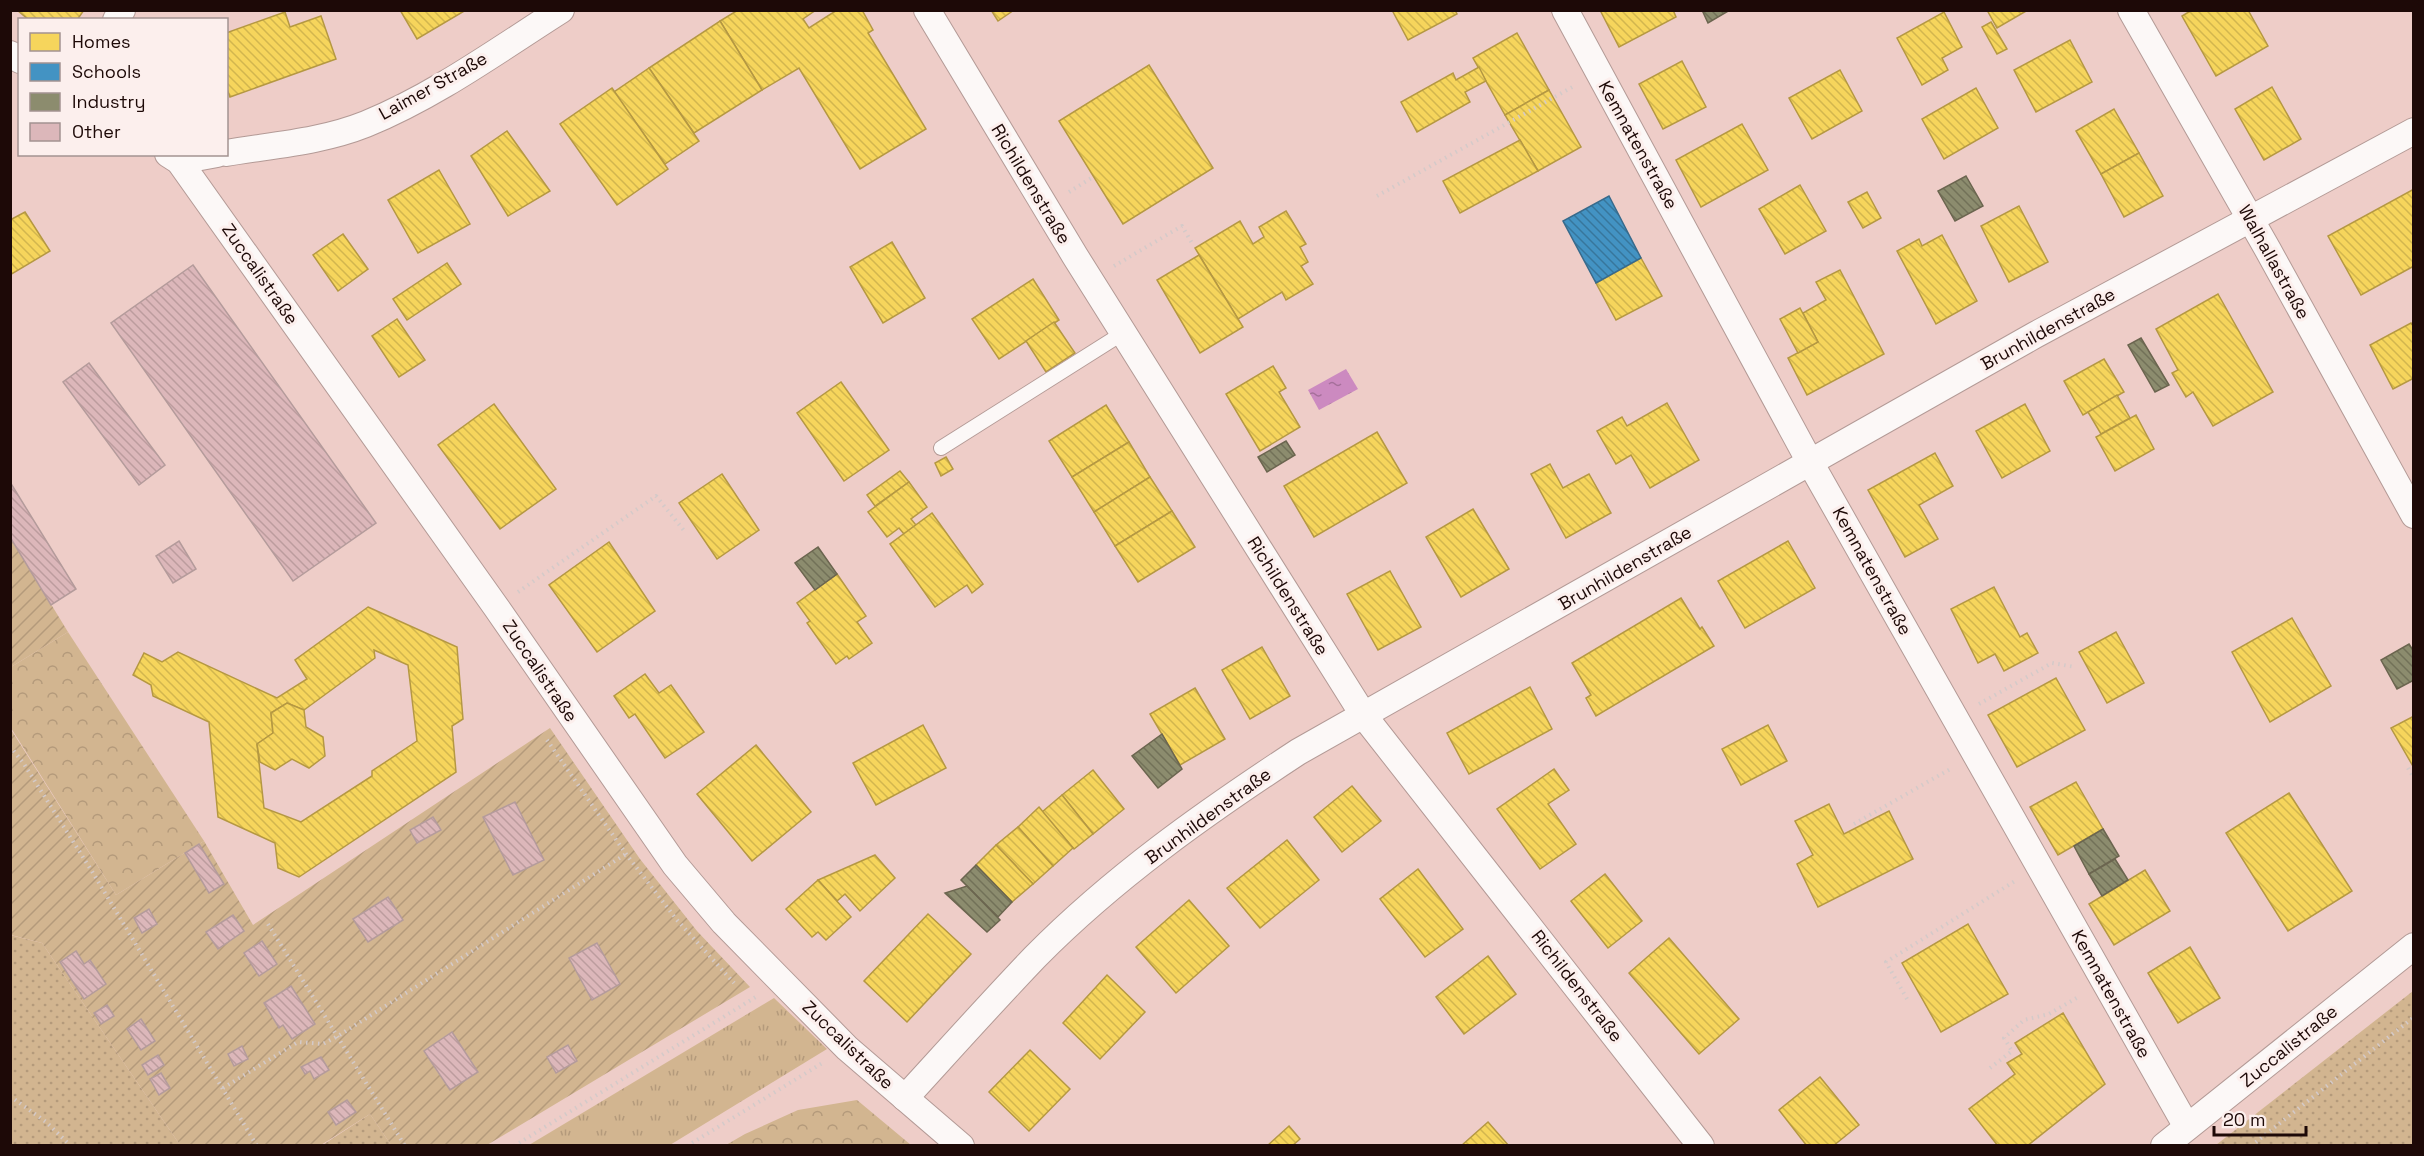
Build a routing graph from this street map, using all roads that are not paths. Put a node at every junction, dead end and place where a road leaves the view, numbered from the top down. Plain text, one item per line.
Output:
1 (561, 10) edge
2 (927, 10) edge
3 (1565, 10) edge
4 (2131, 10) edge
5 (2414, 130) edge
6 (228, 153) edge
7 (196, 156) edge
8 (174, 158) edge
9 (2250, 219) junction
10 (1124, 333) junction
11 (941, 448) dead end
12 (1811, 464) junction
13 (2414, 515) edge
14 (1364, 716) junction
15 (2414, 946) edge
16 (905, 1098) junction
17 (2187, 1127) junction
18 (961, 1146) edge
19 (1701, 1146) edge
20 (2164, 1146) edge

1 - 6 street, Laimer Straße
2 - 10 street, Richildenstraße
3 - 12 street, Kemnatenstraße
4 - 9 street, Walhallastraße
5 - 9 street, Brunhildenstraße
7 - 8 street
8 - 16 street, Zuccalistraße
9 - 12 street, Brunhildenstraße
9 - 13 street, Walhallastraße
10 - 11 lane
10 - 14 street, Richildenstraße
12 - 14 street, Brunhildenstraße
12 - 17 street, Kemnatenstraße
14 - 16 street, Brunhildenstraße
14 - 19 street, Richildenstraße
15 - 17 street, Zuccalistraße
16 - 18 street, Zuccalistraße
17 - 20 street, Zuccalistraße

